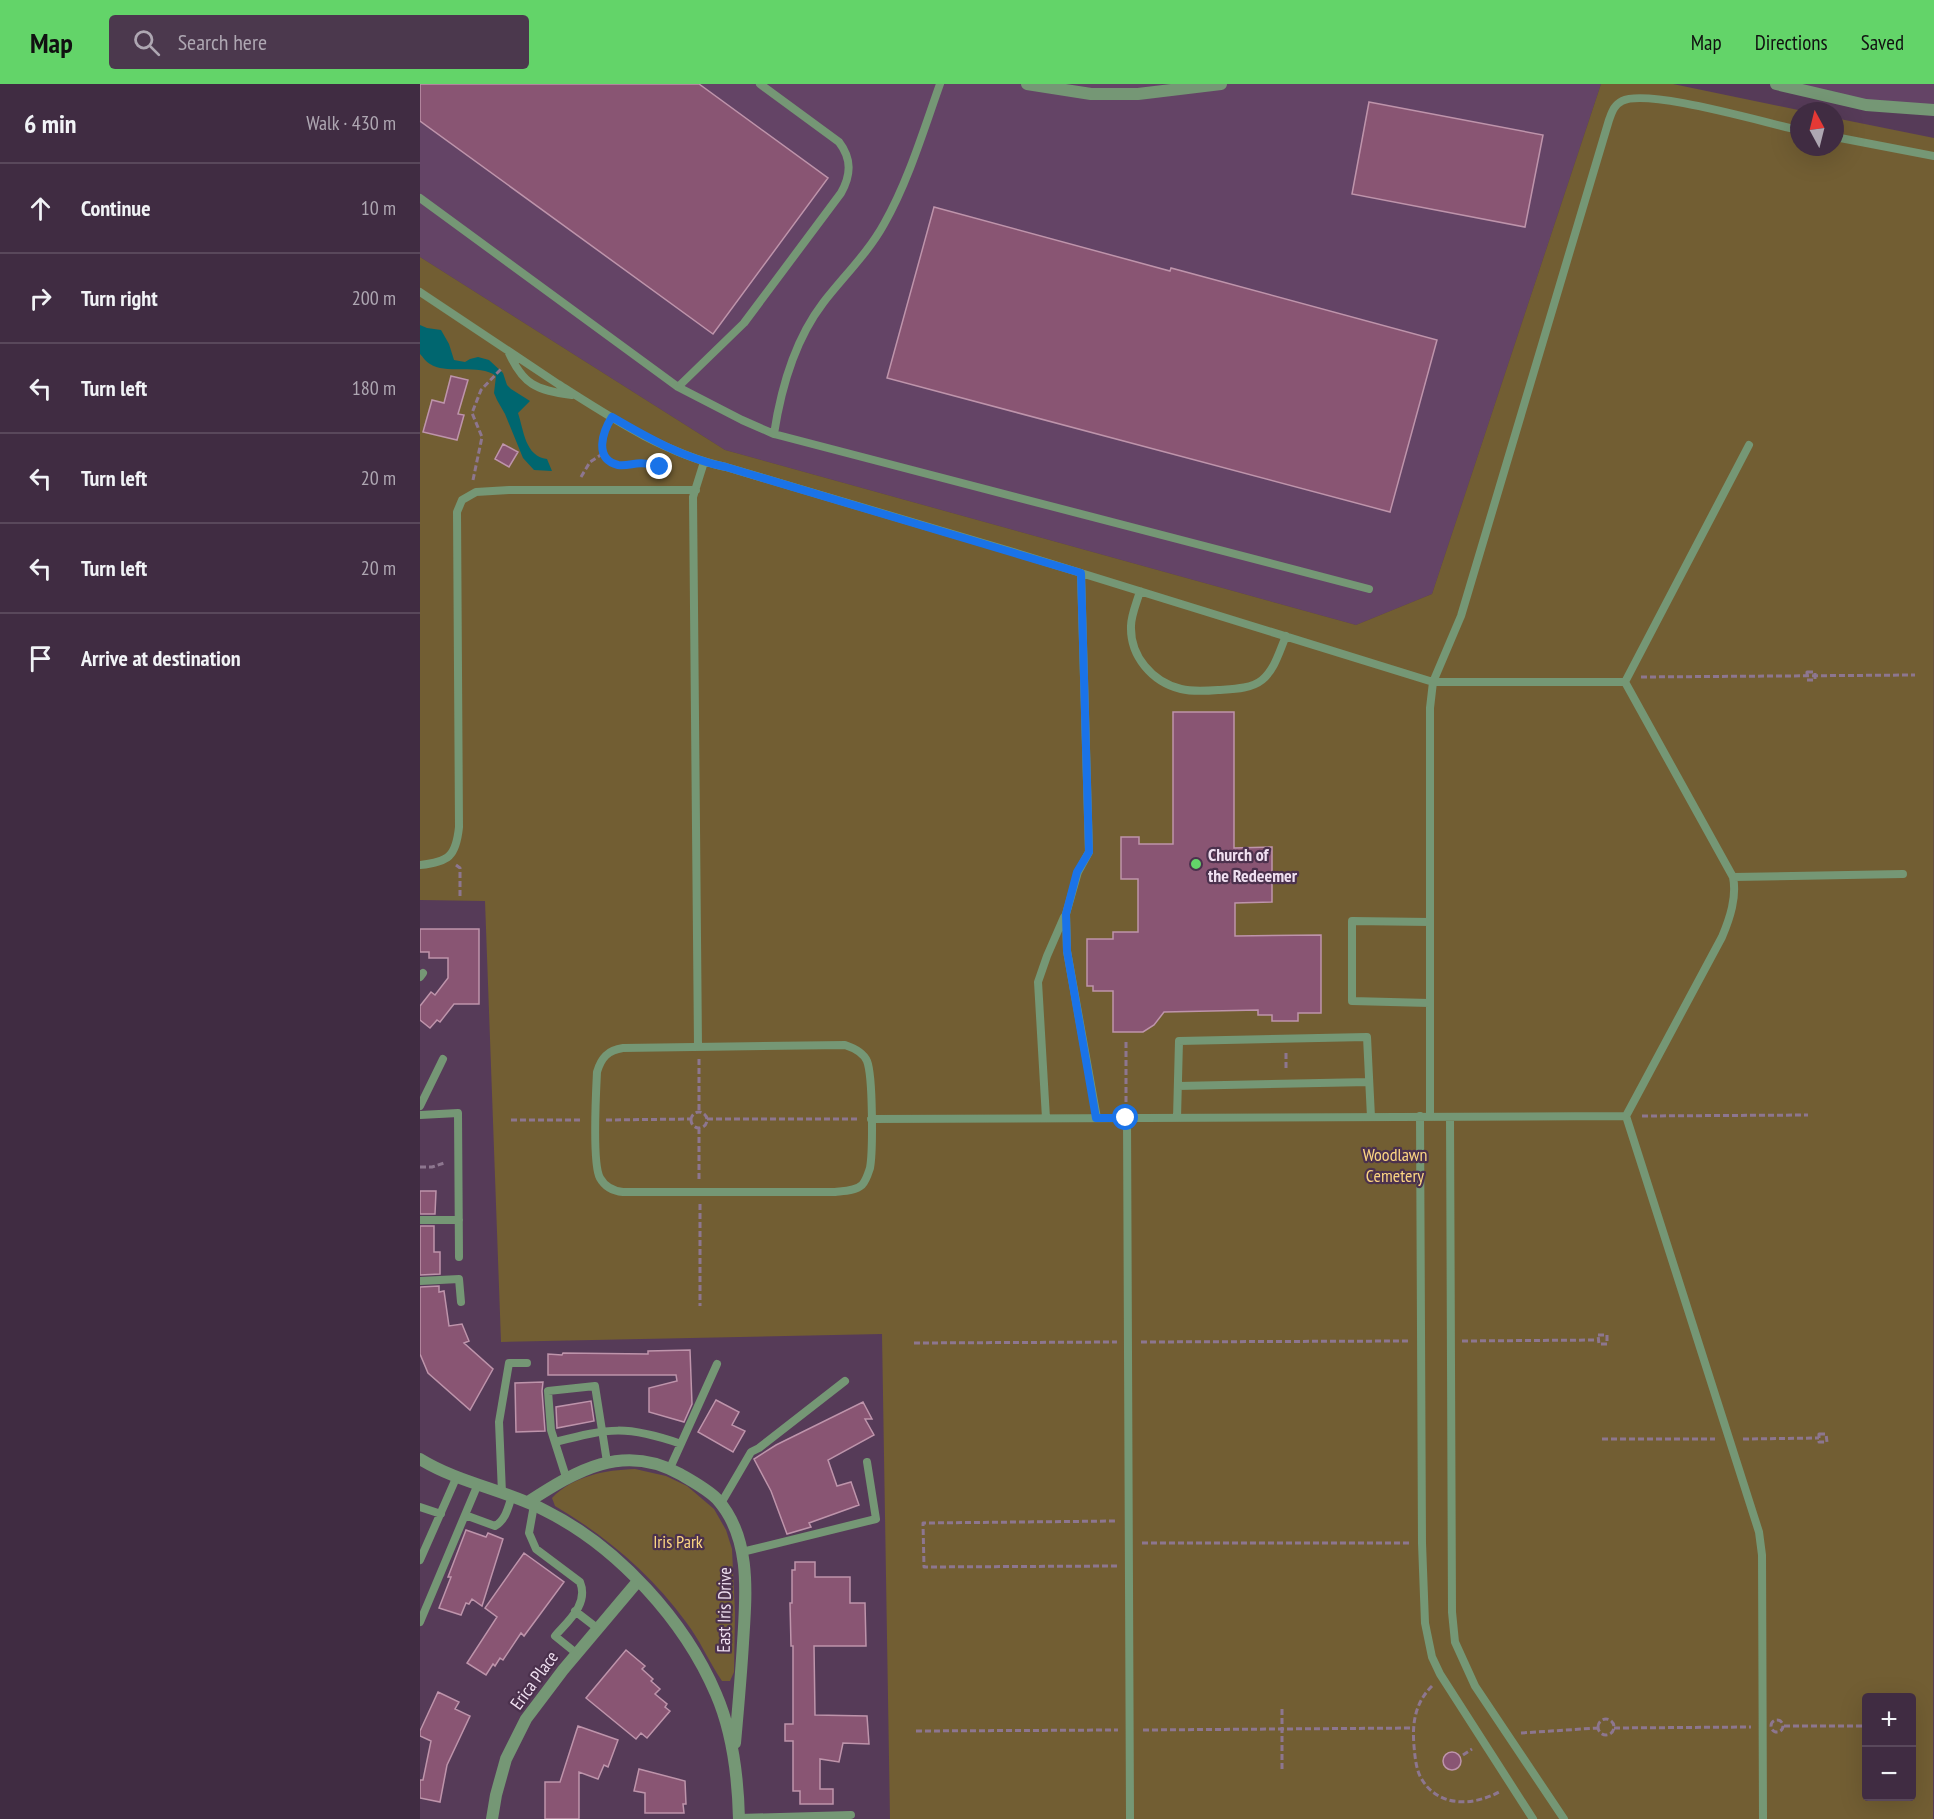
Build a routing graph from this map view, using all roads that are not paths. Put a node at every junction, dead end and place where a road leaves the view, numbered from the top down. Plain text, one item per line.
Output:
1 (760, 84) edge
2 (940, 84) edge
3 (1027, 84) edge
4 (1221, 84) edge
5 (1776, 84) edge
6 (1934, 110) edge
7 (1790, 128) edge
8 (1844, 139) edge
9 (1934, 156) edge
10 (420, 198) edge
11 (420, 292) edge
12 (508, 351) junction
13 (678, 387) junction
14 (576, 395) junction
15 (774, 434) junction
16 (1749, 445) dead end
17 (704, 462) junction
18 (696, 490) junction
19 (1081, 573) junction
20 (1369, 589) dead end
21 (1140, 591) junction
22 (1286, 636) junction
23 (1626, 680) junction
24 (1433, 682) junction
25 (420, 865) edge
26 (1903, 874) dead end
27 (1733, 877) junction
28 (1066, 914) junction
29 (1430, 922) junction
30 (1430, 1003) junction
31 (698, 1047) junction
32 (443, 1059) dead end
33 (1369, 1082) junction
34 (1178, 1086) junction
35 (420, 1106) edge
36 (420, 1115) edge
37 (1420, 1116) junction
38 (1430, 1116) junction
39 (1450, 1116) junction
40 (1626, 1116) junction
41 (1371, 1117) junction
42 (1046, 1118) junction
43 (1096, 1118) junction
44 (1126, 1118) junction
45 (1177, 1118) junction
46 (871, 1119) junction
47 (420, 1220) edge
48 (459, 1220) junction
49 (459, 1257) dead end
50 (420, 1281) edge
51 (461, 1302) dead end
52 (526, 1363) dead end
53 (717, 1364) dead end
54 (845, 1381) dead end
55 (602, 1430) junction
56 (555, 1442) junction
57 (681, 1444) junction
58 (421, 1462) edge
59 (608, 1462) junction
60 (867, 1462) dead end
61 (670, 1468) junction
62 (457, 1476) junction
63 (566, 1477) junction
64 (478, 1484) junction
65 (507, 1495) junction
66 (531, 1503) junction
67 (720, 1505) junction
68 (420, 1507) edge
69 (441, 1514) junction
70 (465, 1515) junction
71 (742, 1552) junction
72 (420, 1560) edge
73 (638, 1581) junction
74 (575, 1611) junction
75 (420, 1622) edge
76 (597, 1628) junction
77 (576, 1653) junction
78 (734, 1756) junction
79 (851, 1815) dead end
80 (739, 1818) edge
81 (492, 1819) edge
82 (1130, 1819) edge
83 (1533, 1819) edge
84 (1564, 1819) edge
85 (1763, 1819) edge

1 - 13 lane
2 - 15 lane
3 - 4 street
5 - 6 street
7 - 24 lane
8 - 9 lane
10 - 13 lane
11 - 12 lane
12 - 14 lane
12 - 14 lane
13 - 15 lane
14 - 17 lane
15 - 20 lane
16 - 23 lane
17 - 18 lane
17 - 19 lane
18 - 25 lane
18 - 31 lane
19 - 21 lane
19 - 28 lane
21 - 22 lane
21 - 22 lane
22 - 24 lane
23 - 24 lane
23 - 27 lane
24 - 29 lane
26 - 27 lane
27 - 40 lane
28 - 42 lane
28 - 43 lane
29 - 30 lane
29 - 30 lane
30 - 38 lane
31 - 46 lane
31 - 46 lane
32 - 35 lane
33 - 34 lane
33 - 34 lane
33 - 41 lane
34 - 45 lane
36 - 48 lane
37 - 38 lane
37 - 41 lane
37 - 83 lane
38 - 39 lane
39 - 40 lane
39 - 84 lane
40 - 85 lane
41 - 45 lane
42 - 43 lane
42 - 46 lane
43 - 44 lane
44 - 45 lane
44 - 82 lane
47 - 48 lane
48 - 49 lane
50 - 51 lane
52 - 65 lane
53 - 57 lane
54 - 67 lane
55 - 56 lane
55 - 56 lane
55 - 57 lane
55 - 59 lane
56 - 63 lane
57 - 61 lane
58 - 62 street, East Iris Drive
59 - 61 street, East Iris Drive
59 - 63 street, East Iris Drive
60 - 71 lane
61 - 67 street, East Iris Drive
62 - 64 street, East Iris Drive
62 - 69 lane
63 - 66 street, East Iris Drive
64 - 65 street, East Iris Drive
64 - 70 lane
65 - 66 street, East Iris Drive
65 - 70 lane
66 - 73 street, East Iris Drive
66 - 74 lane
67 - 71 street, East Iris Drive
68 - 69 lane
69 - 72 lane
70 - 75 lane
71 - 78 street, East Iris Drive
73 - 76 street, Erica Place
73 - 78 street, East Iris Drive
74 - 76 lane
74 - 77 lane
76 - 77 street, Erica Place
77 - 81 street, Erica Place
78 - 80 street, East Iris Drive
79 - 80 lane

